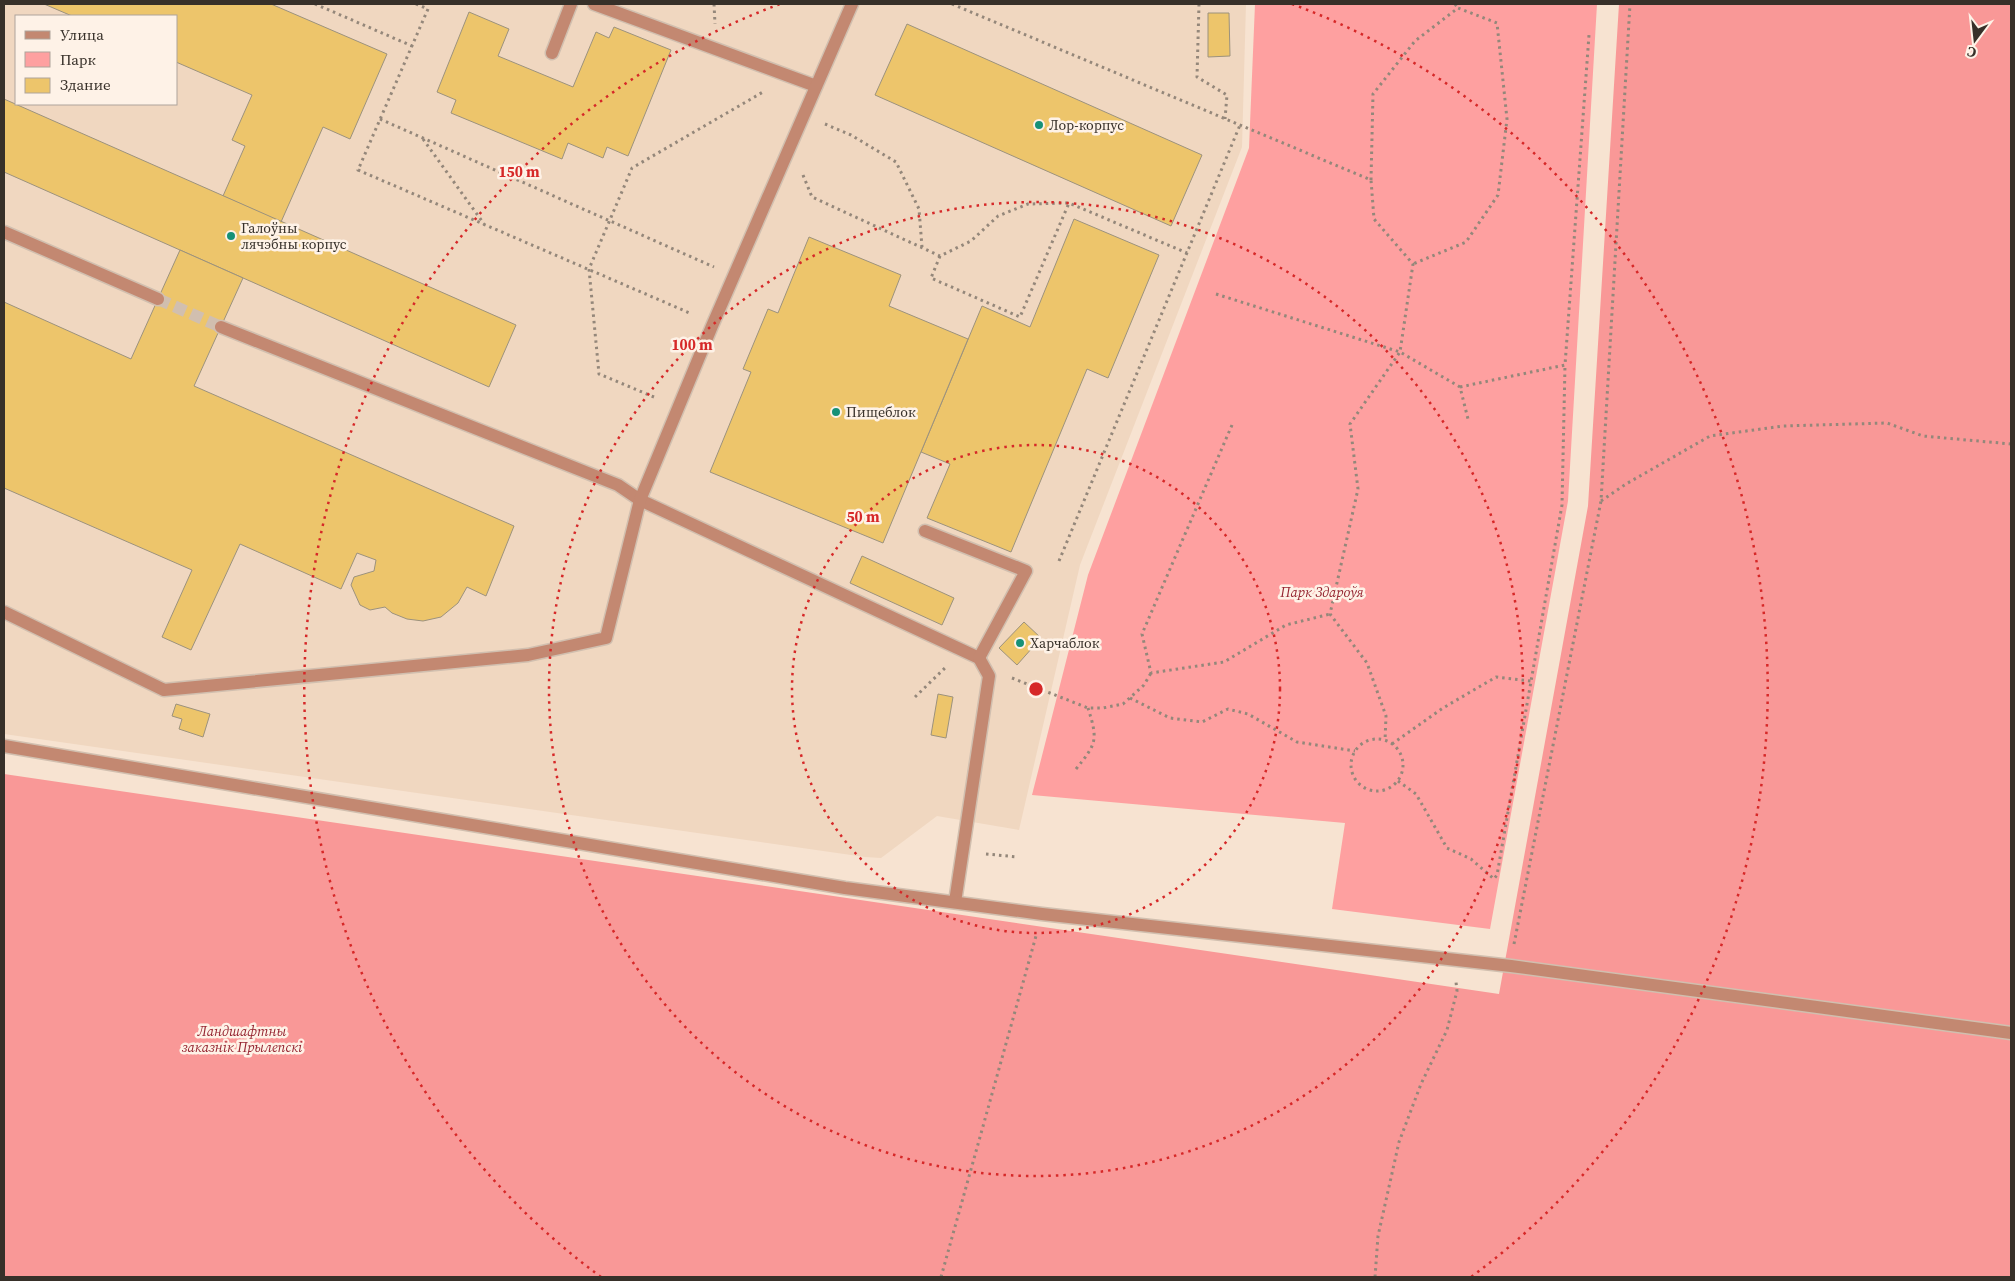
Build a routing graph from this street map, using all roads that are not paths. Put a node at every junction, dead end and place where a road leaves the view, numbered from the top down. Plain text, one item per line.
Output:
1 (571, 4) edge
2 (594, 4) edge
3 (852, 4) edge
4 (552, 53) dead end
5 (816, 86) junction
6 (4, 232) edge
7 (158, 299) tunnel mouth
8 (221, 327) tunnel mouth
9 (640, 500) junction
10 (925, 531) dead end
11 (4, 612) edge
12 (979, 658) junction
13 (4, 746) edge
14 (955, 902) junction
15 (2011, 1033) edge

1 - 4 street
2 - 5 street
3 - 5 street
5 - 9 street
6 - 7 street
8 - 9 street
9 - 11 street
9 - 12 street
10 - 12 street
12 - 14 street
13 - 14 street
14 - 15 street

